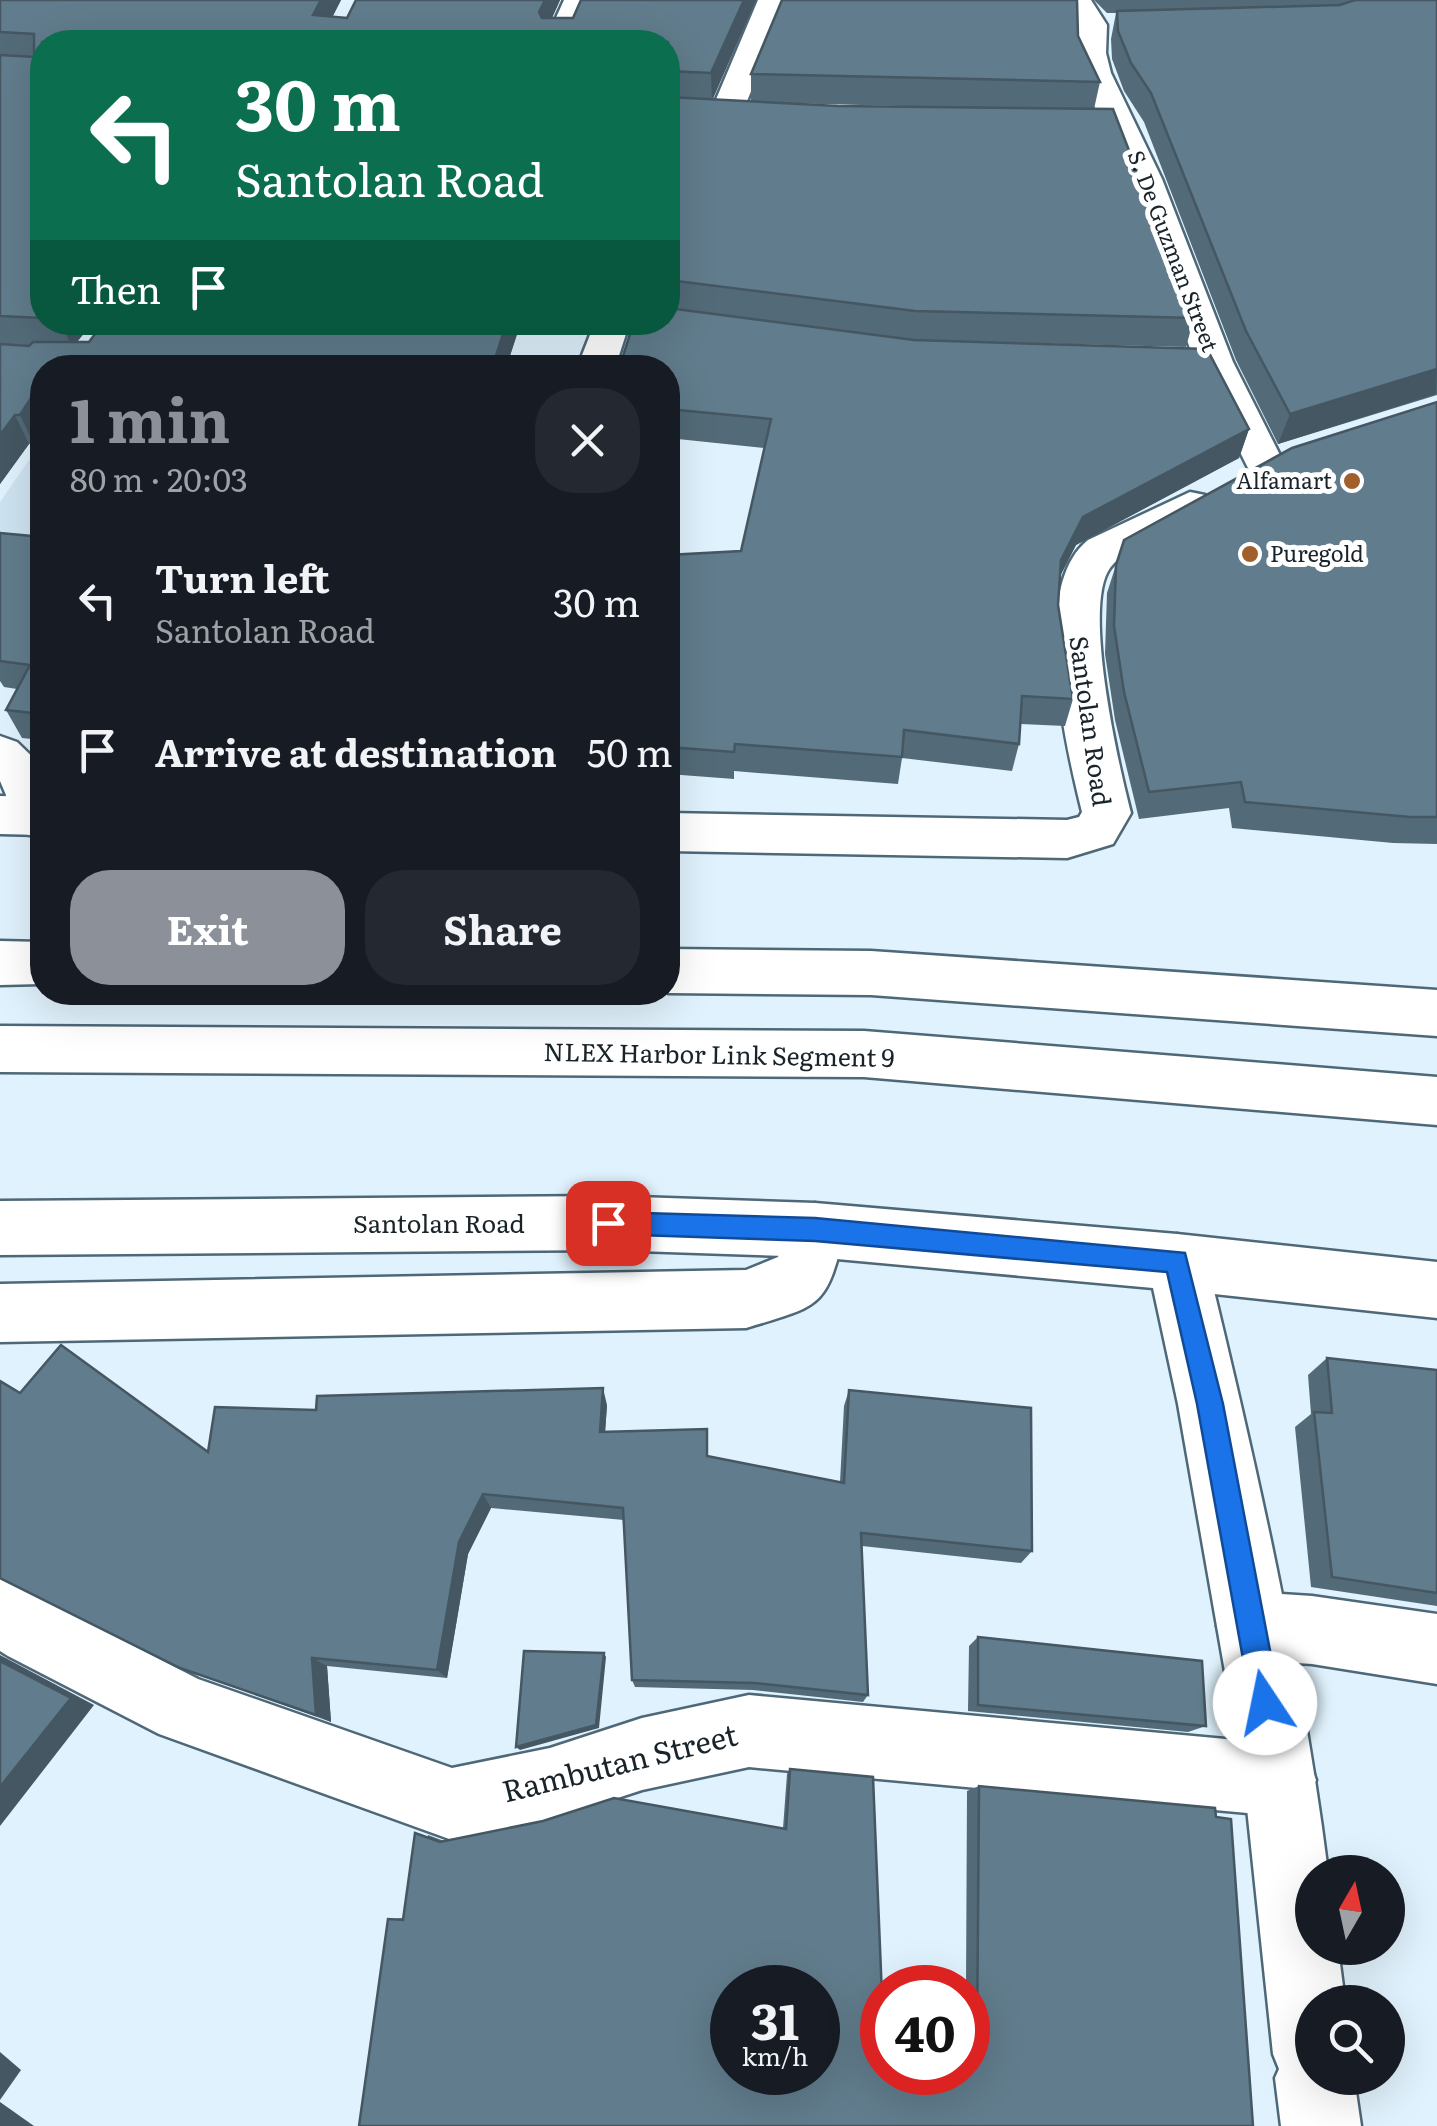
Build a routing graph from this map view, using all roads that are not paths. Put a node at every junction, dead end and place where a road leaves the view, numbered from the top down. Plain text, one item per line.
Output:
1 (579, 0) edge
2 (773, 0) edge
3 (1072, 0) edge
4 (1126, 25) edge
5 (1093, 26) junction
6 (565, 30) edge
7 (687, 114) edge
8 (725, 116) junction
9 (762, 118) edge
10 (1086, 124) edge
11 (1124, 124) junction
12 (1283, 459) joint
13 (0, 754) edge
14 (24, 816) edge
15 (680, 832) edge
16 (0, 963) edge
17 (30, 963) edge
18 (680, 970) edge
19 (1437, 1013) edge
20 (0, 1049) edge
21 (1437, 1100) edge
22 (0, 1228) edge
23 (815, 1230) junction
24 (1177, 1262) junction
25 (1437, 1290) edge
26 (0, 1312) edge
27 (0, 1611) edge
28 (1251, 1626) junction
29 (1437, 1649) edge
30 (1280, 1780) junction
31 (1304, 1985) edge
32 (1317, 2095) edge
33 (1321, 2126) edge

1 - 6 main road
2 - 8 main road
3 - 5 main road
4 - 5 main road
5 - 11 main road
7 - 8 main road
8 - 9 main road
10 - 11 main road, S. De Guzman Street
11 - 12 main road, S. De Guzman Street
12 - 15 main road, Santolan Road
13 - 14 main road
16 - 17 main road
18 - 19 main road
20 - 21 main road, NLEX Harbor Link Segment 9
22 - 23 main road, Santolan Road
23 - 24 main road, Santolan Road
23 - 26 main road
24 - 25 main road, Santolan Road
24 - 28 main road
27 - 30 main road, Rambutan Street
28 - 29 main road
28 - 30 main road
30 - 31 main road
32 - 33 main road

